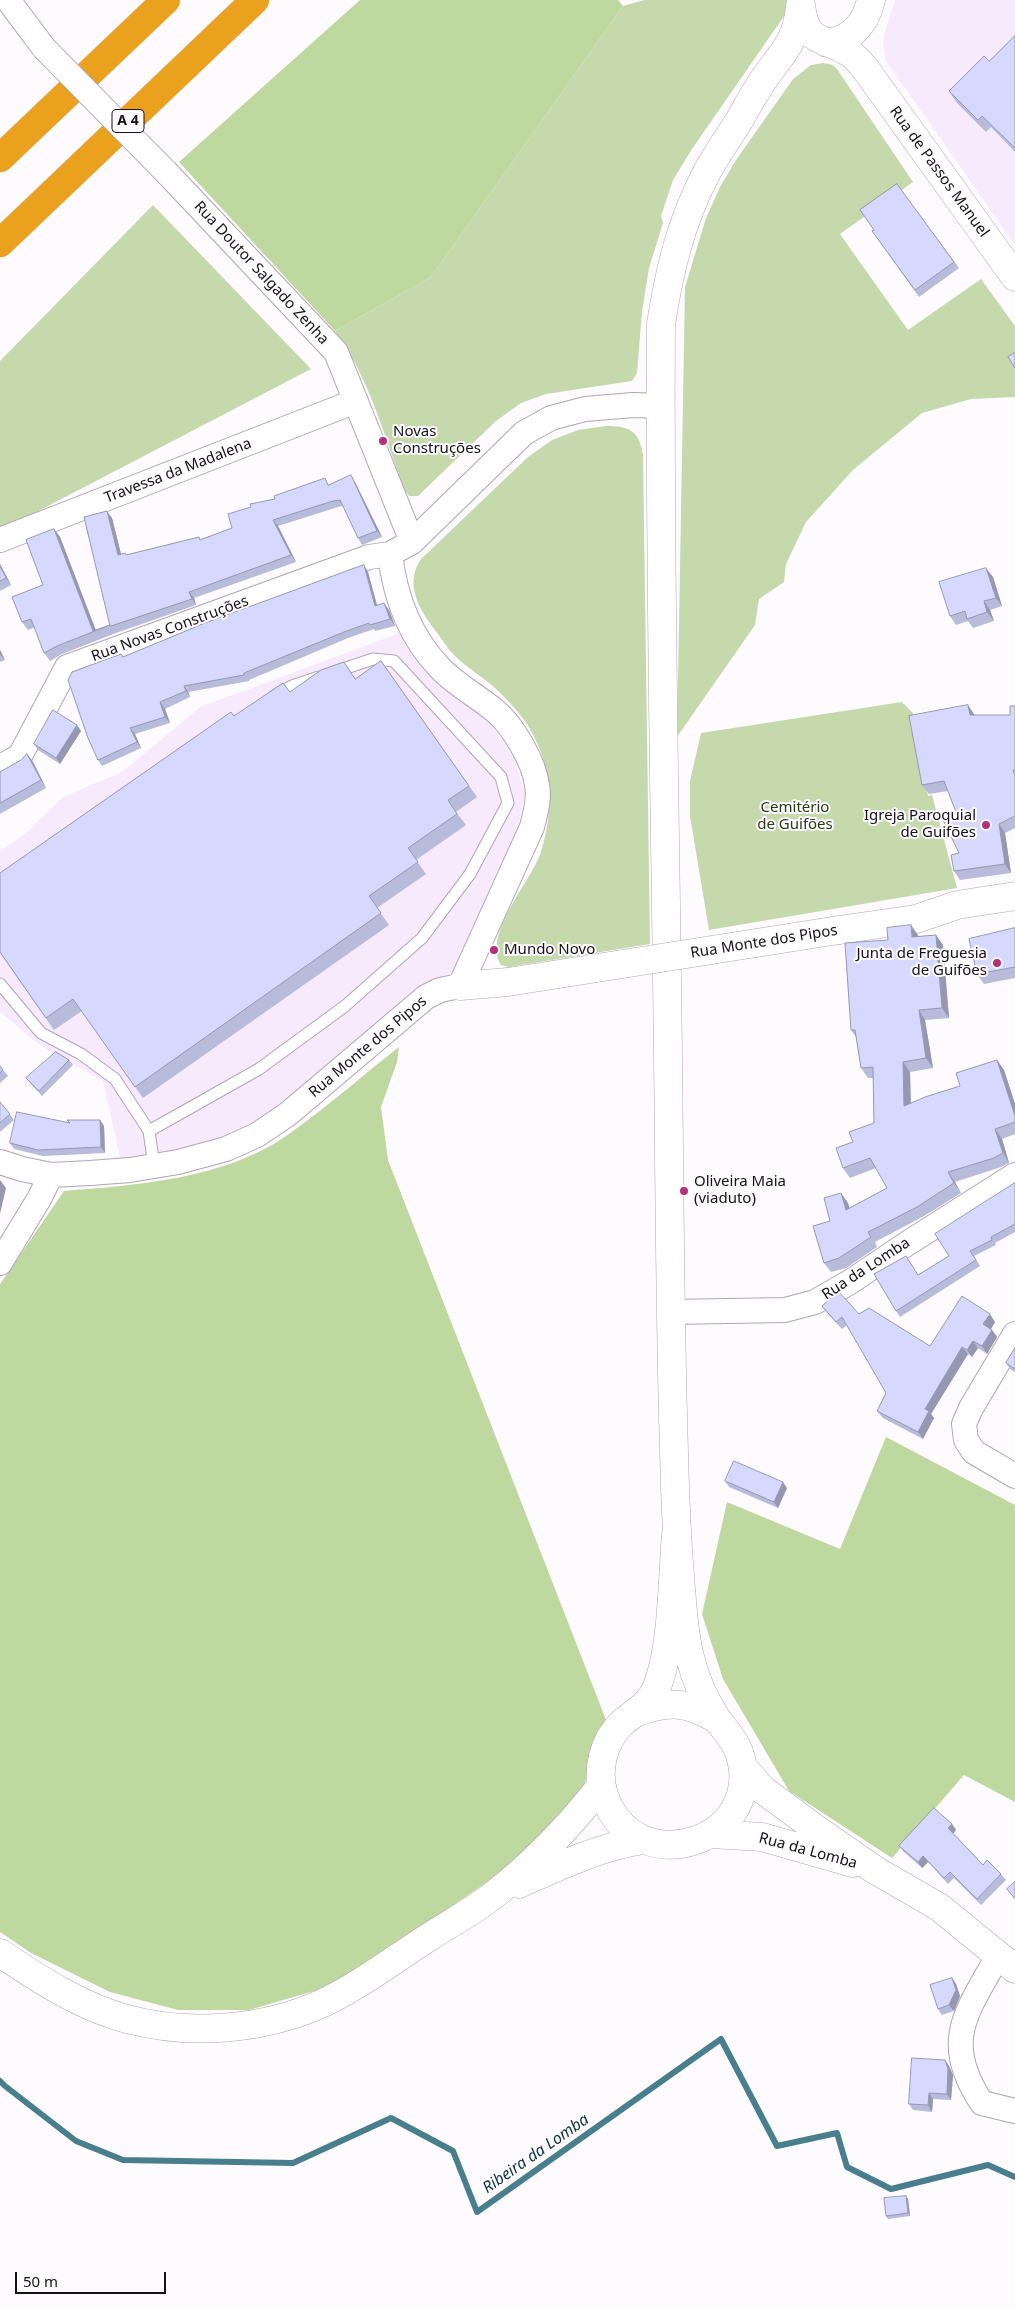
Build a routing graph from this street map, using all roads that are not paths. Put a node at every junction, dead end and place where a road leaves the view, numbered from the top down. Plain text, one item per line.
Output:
1 (8, 0) edge
2 (166, 0) edge
3 (255, 0) edge
4 (801, 3) edge
5 (870, 6) edge
6 (0, 20) edge
7 (824, 42) junction
8 (44, 48) junction
9 (785, 54) junction
10 (864, 67) junction
11 (0, 158) edge
12 (0, 243) edge
13 (1015, 277) edge
14 (356, 401) junction
15 (660, 406) junction
16 (0, 540) edge
17 (412, 542) junction
18 (390, 554) junction
19 (266, 700) edge
20 (0, 767) edge
21 (1015, 896) edge
22 (0, 984) edge
23 (460, 986) junction
24 (149, 1131) junction
25 (0, 1162) edge
26 (154, 1166) junction
27 (51, 1175) junction
28 (1015, 1175) edge
29 (0, 1263) edge
30 (670, 1312) junction
31 (1015, 1334) edge
32 (1015, 1476) edge
33 (676, 1534) junction
34 (637, 1712) junction
35 (718, 1720) junction
36 (743, 1768) junction
37 (601, 1786) junction
38 (710, 1834) junction
39 (642, 1840) junction
40 (875, 1870) junction
41 (494, 1894) junction
42 (0, 1953) edge
43 (1007, 1963) edge
44 (1015, 2111) edge

1 - 8 street, Rua Doutor Salgado Zenha
2 - 11 highway
3 - 12 highway, A 4
4 - 7 main road
4 - 9 main road
5 - 7 main road
5 - 10 main road
6 - 8 street, Rua Doutor Salgado Zenha
7 - 9 main road
7 - 10 main road, Rua de Passos Manuel
8 - 14 street, Rua Doutor Salgado Zenha, bridge
9 - 15 main road
10 - 13 main road, Rua de Passos Manuel
14 - 16 street, Travessa da Madalena
14 - 17 street, Rua Doutor Salgado Zenha
15 - 17 street, Rua Novas Construções
15 - 30 main road
17 - 18 street, Rua Novas Construções
18 - 20 street, Rua Novas Construções
18 - 23 street
19 - 24 lane
21 - 23 main road, Rua Monte dos Pipos, bridge
22 - 24 lane
23 - 26 street, Rua Monte dos Pipos
24 - 26 lane
25 - 27 street, Rua Monte dos Pipos
26 - 27 street, Rua Monte dos Pipos
27 - 29 street
28 - 30 street, Rua da Lomba
30 - 33 main road
31 - 32 street
33 - 34 main road
33 - 35 main road
34 - 35 main road
34 - 37 main road
35 - 36 main road
36 - 38 main road
36 - 40 main road, Rua da Lomba
37 - 39 main road
37 - 41 main road
38 - 39 main road
38 - 40 main road, Rua da Lomba
39 - 41 main road
40 - 43 main road, Rua da Lomba
41 - 42 main road
43 - 44 street

